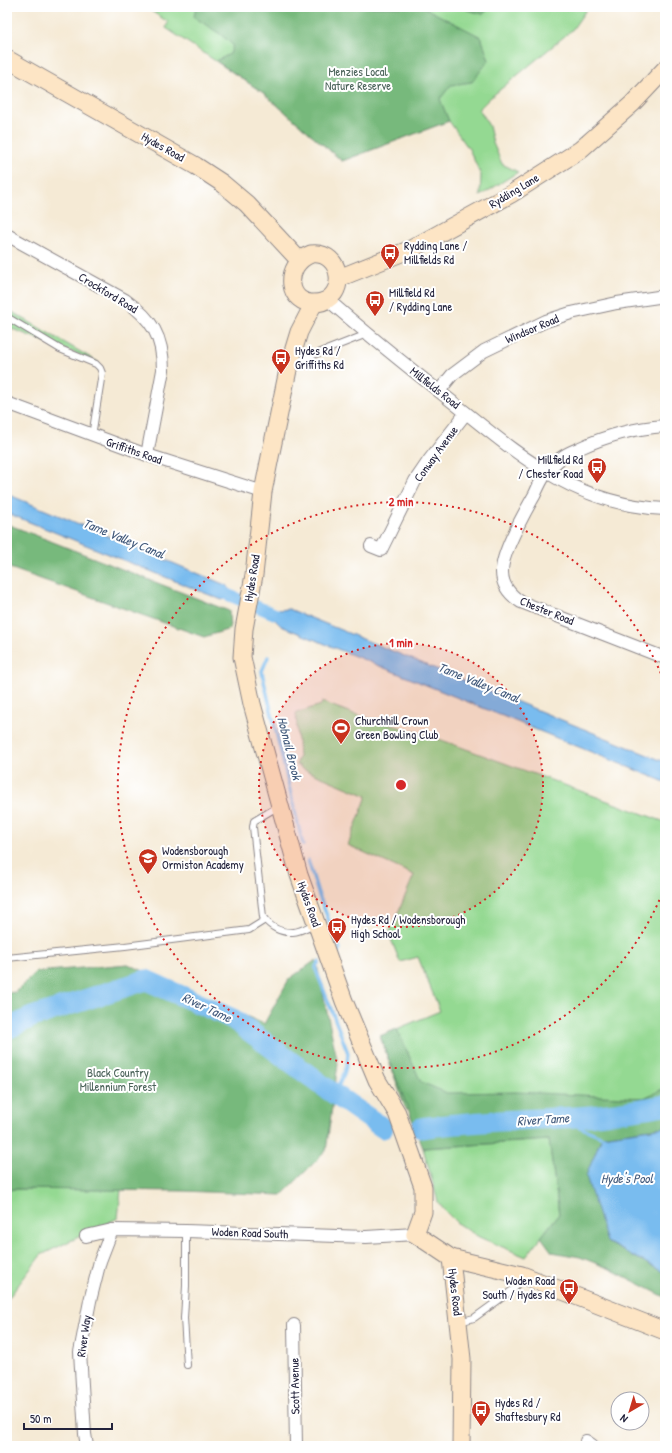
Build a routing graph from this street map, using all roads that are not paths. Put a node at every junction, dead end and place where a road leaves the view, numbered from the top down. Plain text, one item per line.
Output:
1 (7, 59) edge
2 (665, 69) edge
3 (7, 235) edge
4 (299, 260) junction
5 (339, 278) junction
6 (295, 294) junction
7 (665, 296) edge
8 (321, 301) junction
9 (7, 317) edge
10 (299, 332) junction
11 (367, 334) junction
12 (289, 365) junction
13 (439, 391) junction
14 (7, 403) edge
15 (466, 413) junction
16 (665, 426) edge
17 (92, 436) junction
18 (147, 455) junction
19 (547, 473) junction
20 (264, 492) junction
21 (665, 509) edge
22 (371, 546) dead end
23 (665, 658) edge
24 (281, 805) junction
25 (265, 920) junction
26 (316, 923) junction
27 (7, 958) edge
28 (112, 1230) junction
29 (186, 1231) junction
30 (415, 1234) junction
31 (86, 1236) dead end
32 (451, 1258) junction
33 (522, 1275) junction
34 (459, 1322) junction
35 (294, 1325) dead end
36 (665, 1331) edge
37 (187, 1365) dead end
38 (87, 1446) edge
39 (296, 1446) edge
40 (461, 1446) edge

1 - 4 street, Hydes Road
2 - 5 street, Rydding Lane
3 - 18 street, Crockford Road
4 - 5 street
4 - 6 street, Hydes Road
5 - 8 street, Hydes Road
6 - 8 street
6 - 10 street, Hydes Road
7 - 13 street, Windsor Road
8 - 10 street, Hydes Road
8 - 11 street, Millfields Road
9 - 17 lane
10 - 12 street, Hydes Road
11 - 12 lane
11 - 13 street, Millfields Road
12 - 20 street, Hydes Road
13 - 15 street, Millfields Road
14 - 17 street, Griffiths Road
15 - 19 street, Millfields Road
15 - 22 street, Conway Avenue
16 - 19 street
17 - 18 street, Griffiths Road
18 - 20 street, Griffiths Road
19 - 21 street, Millfields Road
19 - 23 street, Chester Road
20 - 24 street, Hydes Road
24 - 25 lane
24 - 26 street, Hydes Road
25 - 26 lane
25 - 27 lane
26 - 30 street, Hydes Road
28 - 29 street, Woden Road South
28 - 31 street, Woden Road South
28 - 38 street, River Way
29 - 30 street, Woden Road South
29 - 37 lane
30 - 32 street, Hydes Road
32 - 33 street
32 - 34 street, Hydes Road
33 - 34 lane
33 - 36 street
34 - 40 street, Hydes Road
35 - 39 street, Scott Avenue

